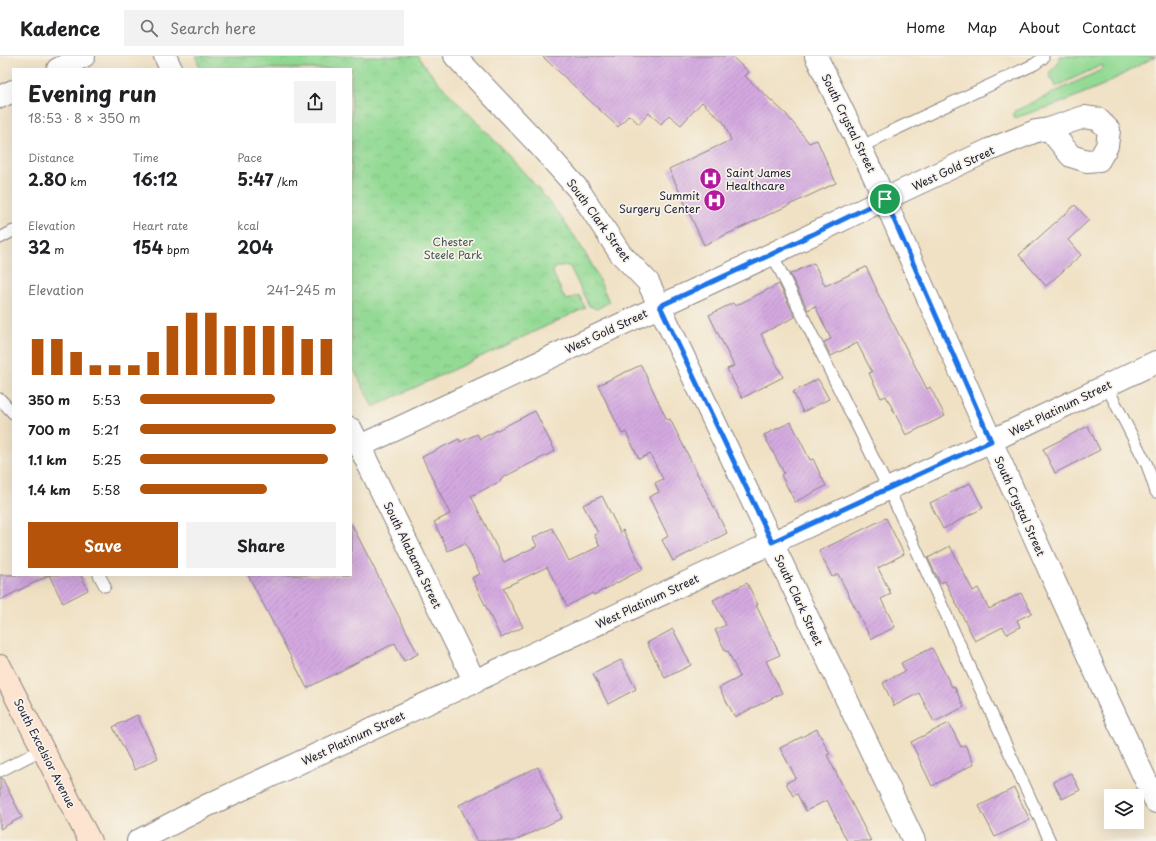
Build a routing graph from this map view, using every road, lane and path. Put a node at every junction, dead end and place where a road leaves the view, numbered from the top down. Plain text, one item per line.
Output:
1 (84, 56) edge
2 (164, 56) edge
3 (455, 56) edge
4 (816, 56) edge
5 (1043, 56) edge
6 (60, 68) edge
7 (170, 68) edge
8 (12, 92) edge
9 (0, 98) edge
10 (1048, 129) dead end
11 (861, 147) junction
12 (885, 199) junction
13 (12, 232) edge
14 (0, 238) edge
15 (772, 254) junction
16 (660, 306) junction
17 (1156, 362) edge
18 (1106, 385) junction
19 (0, 398) edge
20 (12, 412) edge
21 (355, 437) edge
22 (991, 441) junction
23 (888, 488) junction
24 (1156, 492) edge
25 (772, 542) junction
26 (100, 576) edge
27 (105, 586) dead end
28 (0, 666) edge
29 (475, 682) junction
30 (43, 749) junction
31 (0, 771) edge
32 (1156, 802) edge
33 (90, 841) edge
34 (138, 841) edge
35 (914, 841) edge
36 (1050, 841) edge

1 - 6 street
2 - 7 street
3 - 16 street, South Clark Street
4 - 11 street, South Crystal Street
5 - 11 lane
8 - 9 street
10 - 12 street, West Gold Street
11 - 12 street, South Crystal Street
12 - 15 street, West Gold Street
12 - 22 street, South Crystal Street
13 - 14 lane
15 - 16 street, West Gold Street
15 - 23 lane
16 - 21 street, West Gold Street
16 - 25 street, South Clark Street
17 - 18 street, West Platinum Street
18 - 22 street, West Platinum Street
18 - 24 lane
19 - 20 lane
21 - 29 street, South Alabama Street
22 - 23 street, West Platinum Street
22 - 32 street, South Crystal Street
23 - 25 street, West Platinum Street
23 - 36 lane
25 - 29 street, West Platinum Street
25 - 35 street, South Clark Street
26 - 27 lane
28 - 30 main road, South Excelsior Avenue
29 - 34 street, West Platinum Street
30 - 31 lane
30 - 33 main road, South Excelsior Avenue

